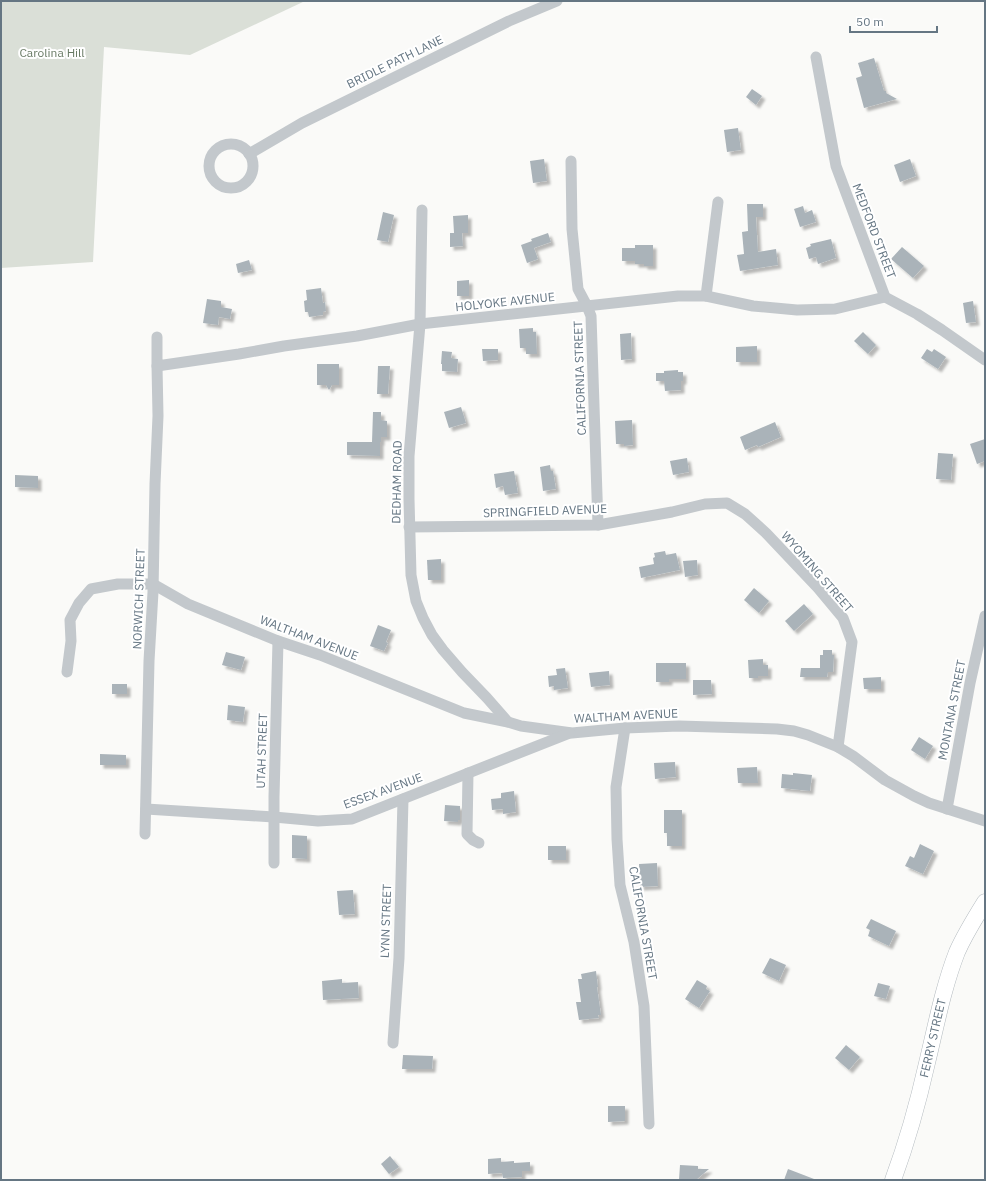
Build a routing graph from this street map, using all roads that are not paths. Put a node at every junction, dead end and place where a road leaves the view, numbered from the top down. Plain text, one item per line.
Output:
1 (557, 1) edge
2 (816, 57) dead end
3 (249, 154) junction
4 (571, 161) dead end
5 (718, 202) dead end
6 (422, 210) dead end
7 (706, 296) junction
8 (885, 297) junction
9 (587, 306) junction
10 (420, 324) junction
11 (157, 337) dead end
12 (985, 360) edge
13 (157, 366) junction
14 (598, 525) junction
15 (409, 527) junction
16 (766, 533) joint
17 (153, 584) junction
18 (985, 616) edge
19 (278, 641) junction
20 (67, 672) dead end
21 (487, 698) junction
22 (481, 716) junction
23 (508, 722) junction
24 (625, 728) junction
25 (572, 733) junction
26 (838, 747) junction
27 (468, 773) junction
28 (402, 799) junction
29 (146, 809) junction
30 (946, 809) junction
31 (274, 817) junction
32 (985, 821) edge
33 (145, 834) dead end
34 (479, 843) dead end
35 (274, 863) dead end
36 (985, 902) edge
37 (393, 1043) dead end
38 (649, 1124) dead end
39 (893, 1180) edge

1 - 3 street, BRIDLE PATH LANE
2 - 8 street, MEDFORD STREET
3 - 3 street
4 - 9 street, CALIFORNIA STREET
5 - 7 street
6 - 10 street, DEDHAM ROAD
7 - 8 street, HOLYOKE AVENUE
7 - 9 street, HOLYOKE AVENUE
8 - 12 street, MEDFORD STREET
9 - 10 street, HOLYOKE AVENUE
9 - 14 street, CALIFORNIA STREET
10 - 13 street, HOLYOKE AVENUE
10 - 15 street, DEDHAM ROAD
11 - 13 street
13 - 17 street, NORWICH STREET
14 - 15 street, SPRINGFIELD AVENUE
14 - 16 street, SPRINGFIELD AVENUE
15 - 21 street, DEDHAM ROAD
16 - 26 street, WYOMING STREET
17 - 19 street, WALTHAM AVENUE
17 - 20 street
17 - 29 street, NORWICH STREET
18 - 30 street, MONTANA STREET
19 - 22 street, WALTHAM AVENUE
19 - 31 street, UTAH STREET
21 - 22 street
21 - 23 street, DEDHAM ROAD
22 - 23 street, WALTHAM AVENUE
23 - 25 street, WALTHAM AVENUE
24 - 25 street, WALTHAM AVENUE
24 - 26 street, WALTHAM AVENUE
24 - 38 street, CALIFORNIA STREET
25 - 27 street, ESSEX AVENUE
26 - 30 street, WALTHAM AVENUE
27 - 28 street, ESSEX AVENUE
27 - 34 street
28 - 31 street, ESSEX AVENUE
28 - 37 street, LYNN STREET
29 - 31 street, ESSEX AVENUE
29 - 33 street, NORWICH STREET
30 - 32 street, WALTHAM AVENUE
31 - 35 street, UTAH STREET
36 - 39 main road, FERRY STREET

